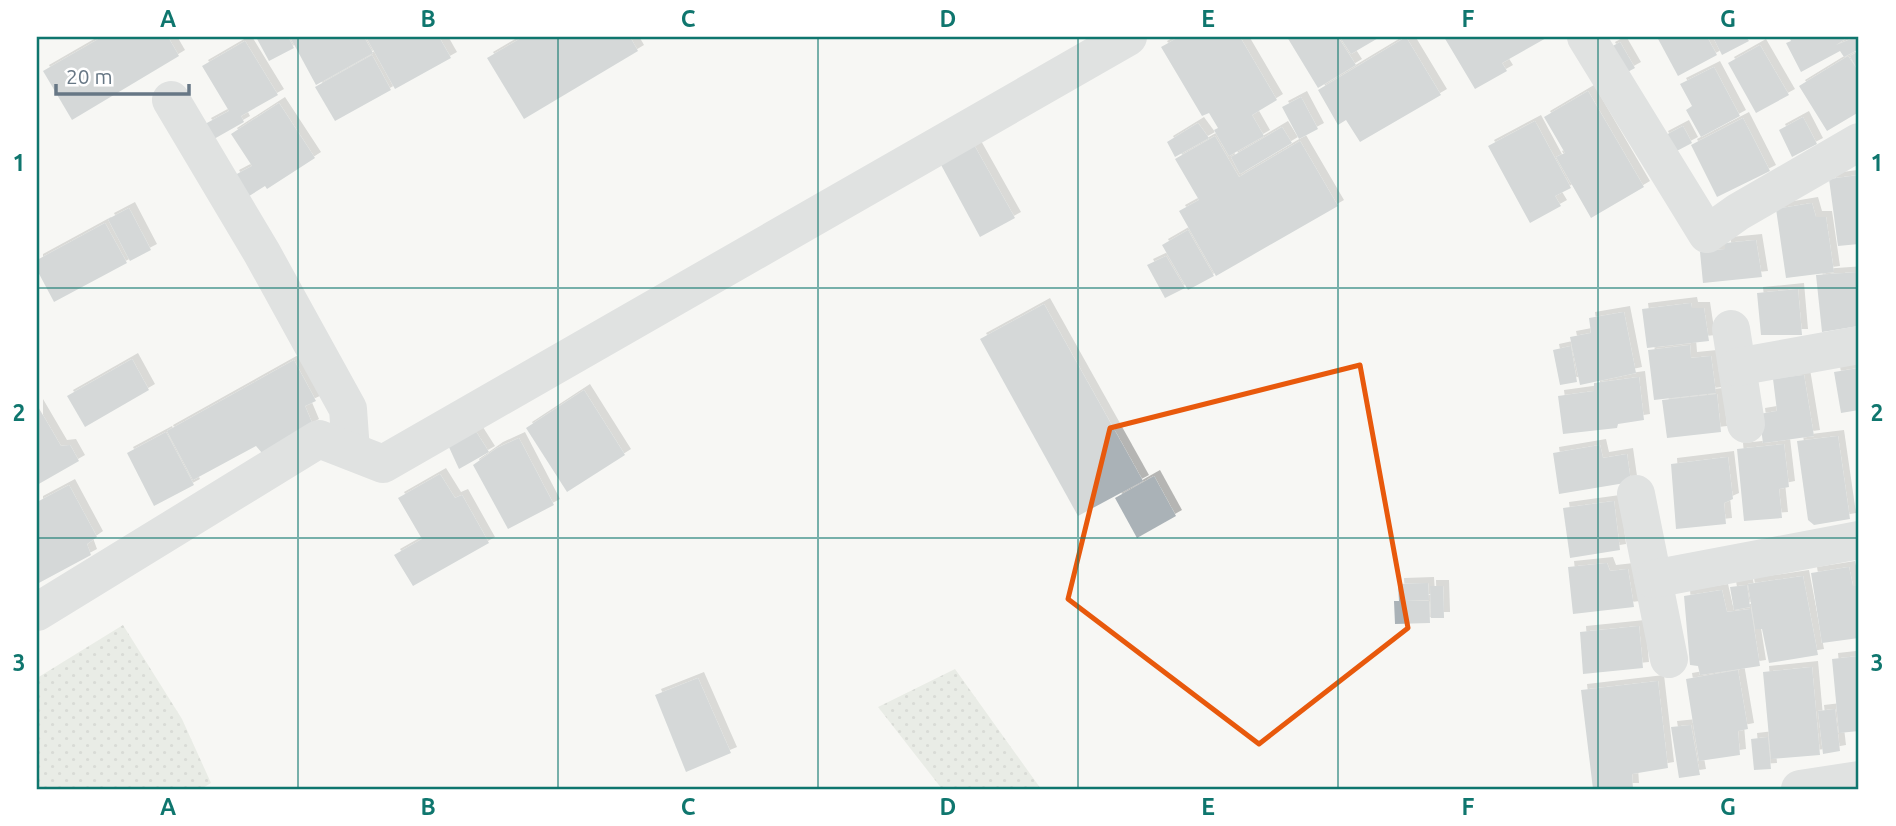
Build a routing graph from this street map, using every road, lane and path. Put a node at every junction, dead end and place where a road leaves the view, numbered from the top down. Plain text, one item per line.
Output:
1 (1128, 37) edge
2 (1586, 37) edge
3 (171, 100) dead end
4 (1859, 142) edge
5 (1731, 329) dead end
6 (1859, 345) edge
7 (1737, 368) junction
8 (1745, 424) dead end
9 (351, 451) junction
10 (1636, 494) dead end
11 (1859, 540) edge
12 (1653, 579) junction
13 (37, 612) edge
14 (1669, 659) dead end
15 (1859, 780) edge
16 (1800, 789) edge

1 - 9 street
2 - 4 street
3 - 9 street
5 - 7 street
6 - 7 street
7 - 8 street
9 - 13 street
10 - 12 street
11 - 12 street
12 - 14 street
15 - 16 street

